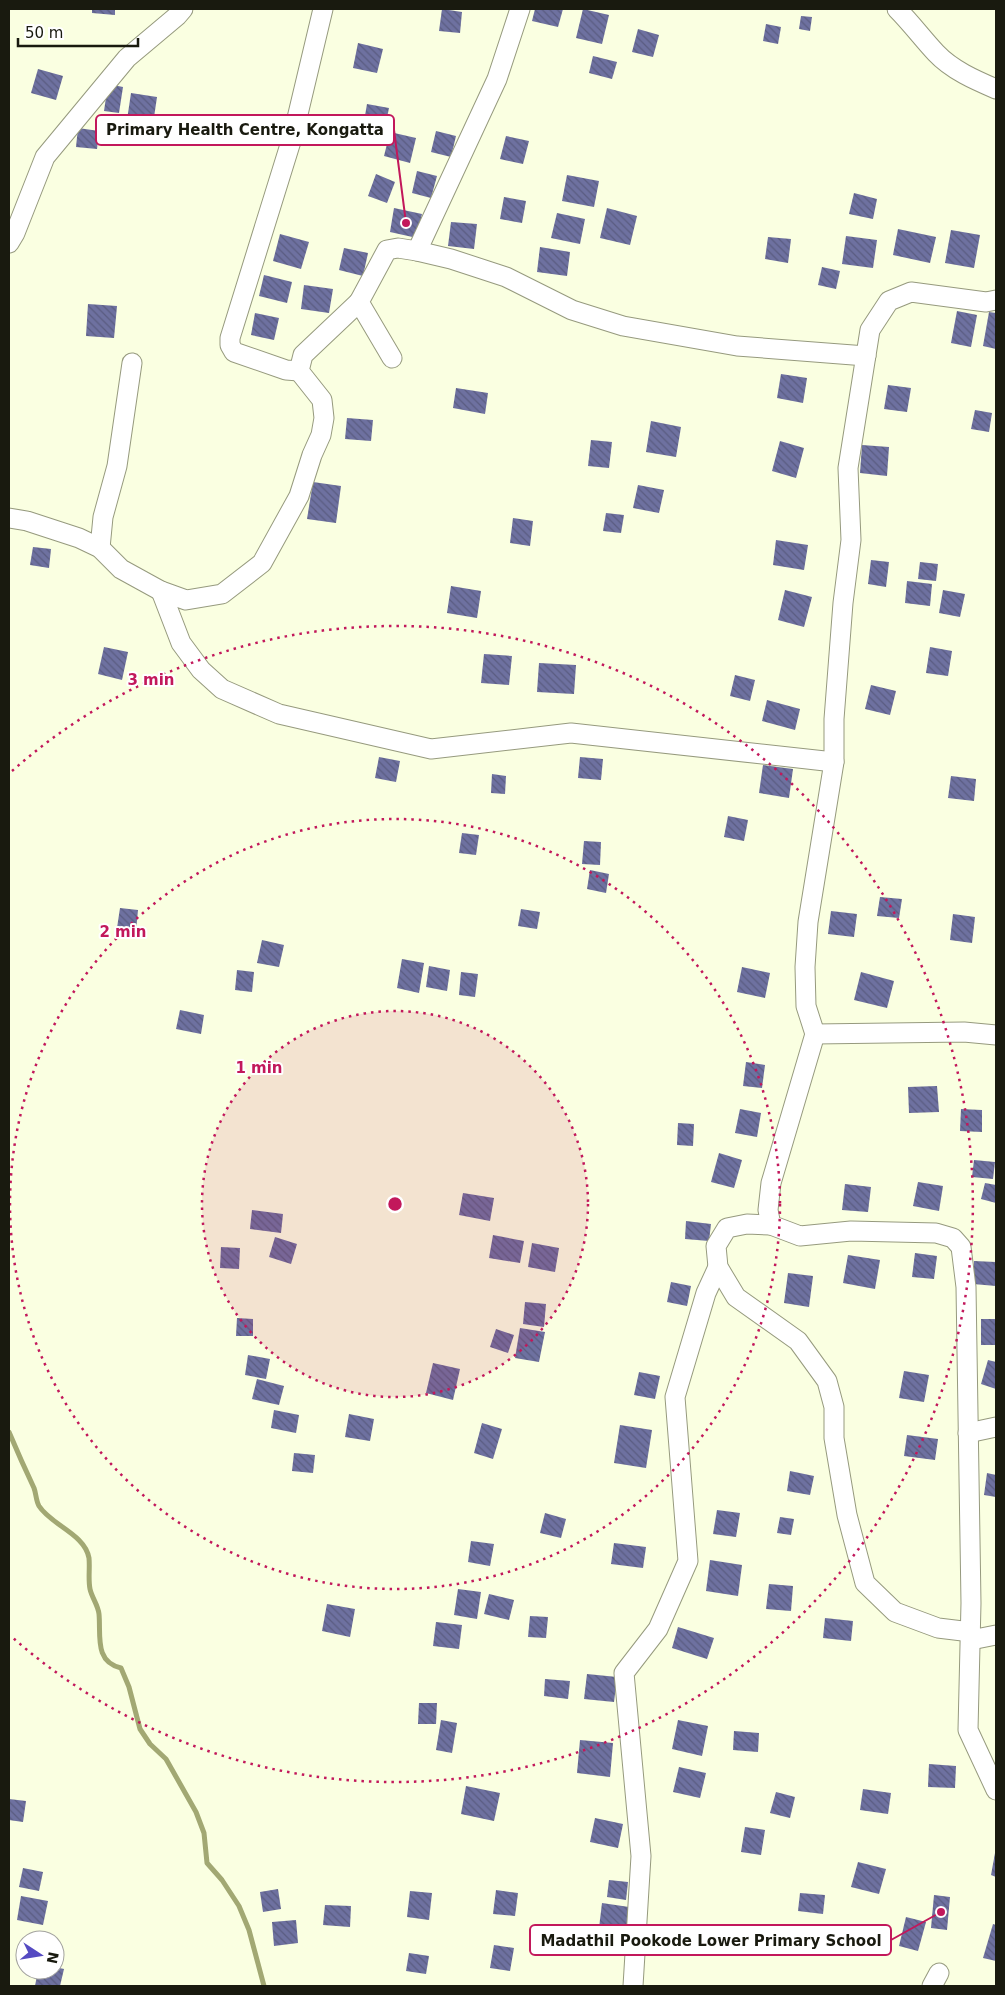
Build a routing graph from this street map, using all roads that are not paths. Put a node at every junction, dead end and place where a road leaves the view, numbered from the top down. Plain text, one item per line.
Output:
1 (183, 9) edge
2 (323, 9) edge
3 (520, 9) edge
4 (897, 9) edge
5 (996, 89) edge
6 (9, 243) edge
7 (417, 251) junction
8 (996, 300) edge
9 (359, 302) junction
10 (866, 356) junction
11 (392, 358) dead end
12 (132, 363) dead end
13 (299, 371) junction
14 (9, 518) edge
15 (100, 548) junction
16 (161, 591) junction
17 (834, 762) junction
18 (815, 1034) junction
19 (996, 1035) edge
20 (771, 1225) junction
21 (718, 1267) junction
22 (996, 1428) edge
23 (968, 1433) junction
24 (996, 1635) edge
25 (971, 1636) junction
26 (996, 1790) edge
27 (632, 1986) edge

1 - 6 street
2 - 13 street
3 - 7 street
4 - 5 street
7 - 9 street
7 - 10 street
8 - 10 street
9 - 11 street
9 - 13 street
10 - 17 street
12 - 15 street
13 - 16 street
14 - 15 street
15 - 16 street
16 - 17 street
17 - 18 street
18 - 19 street
18 - 20 street
20 - 21 street
20 - 23 street
21 - 25 street
21 - 27 street
22 - 23 street
23 - 25 street
24 - 25 street
25 - 26 street

